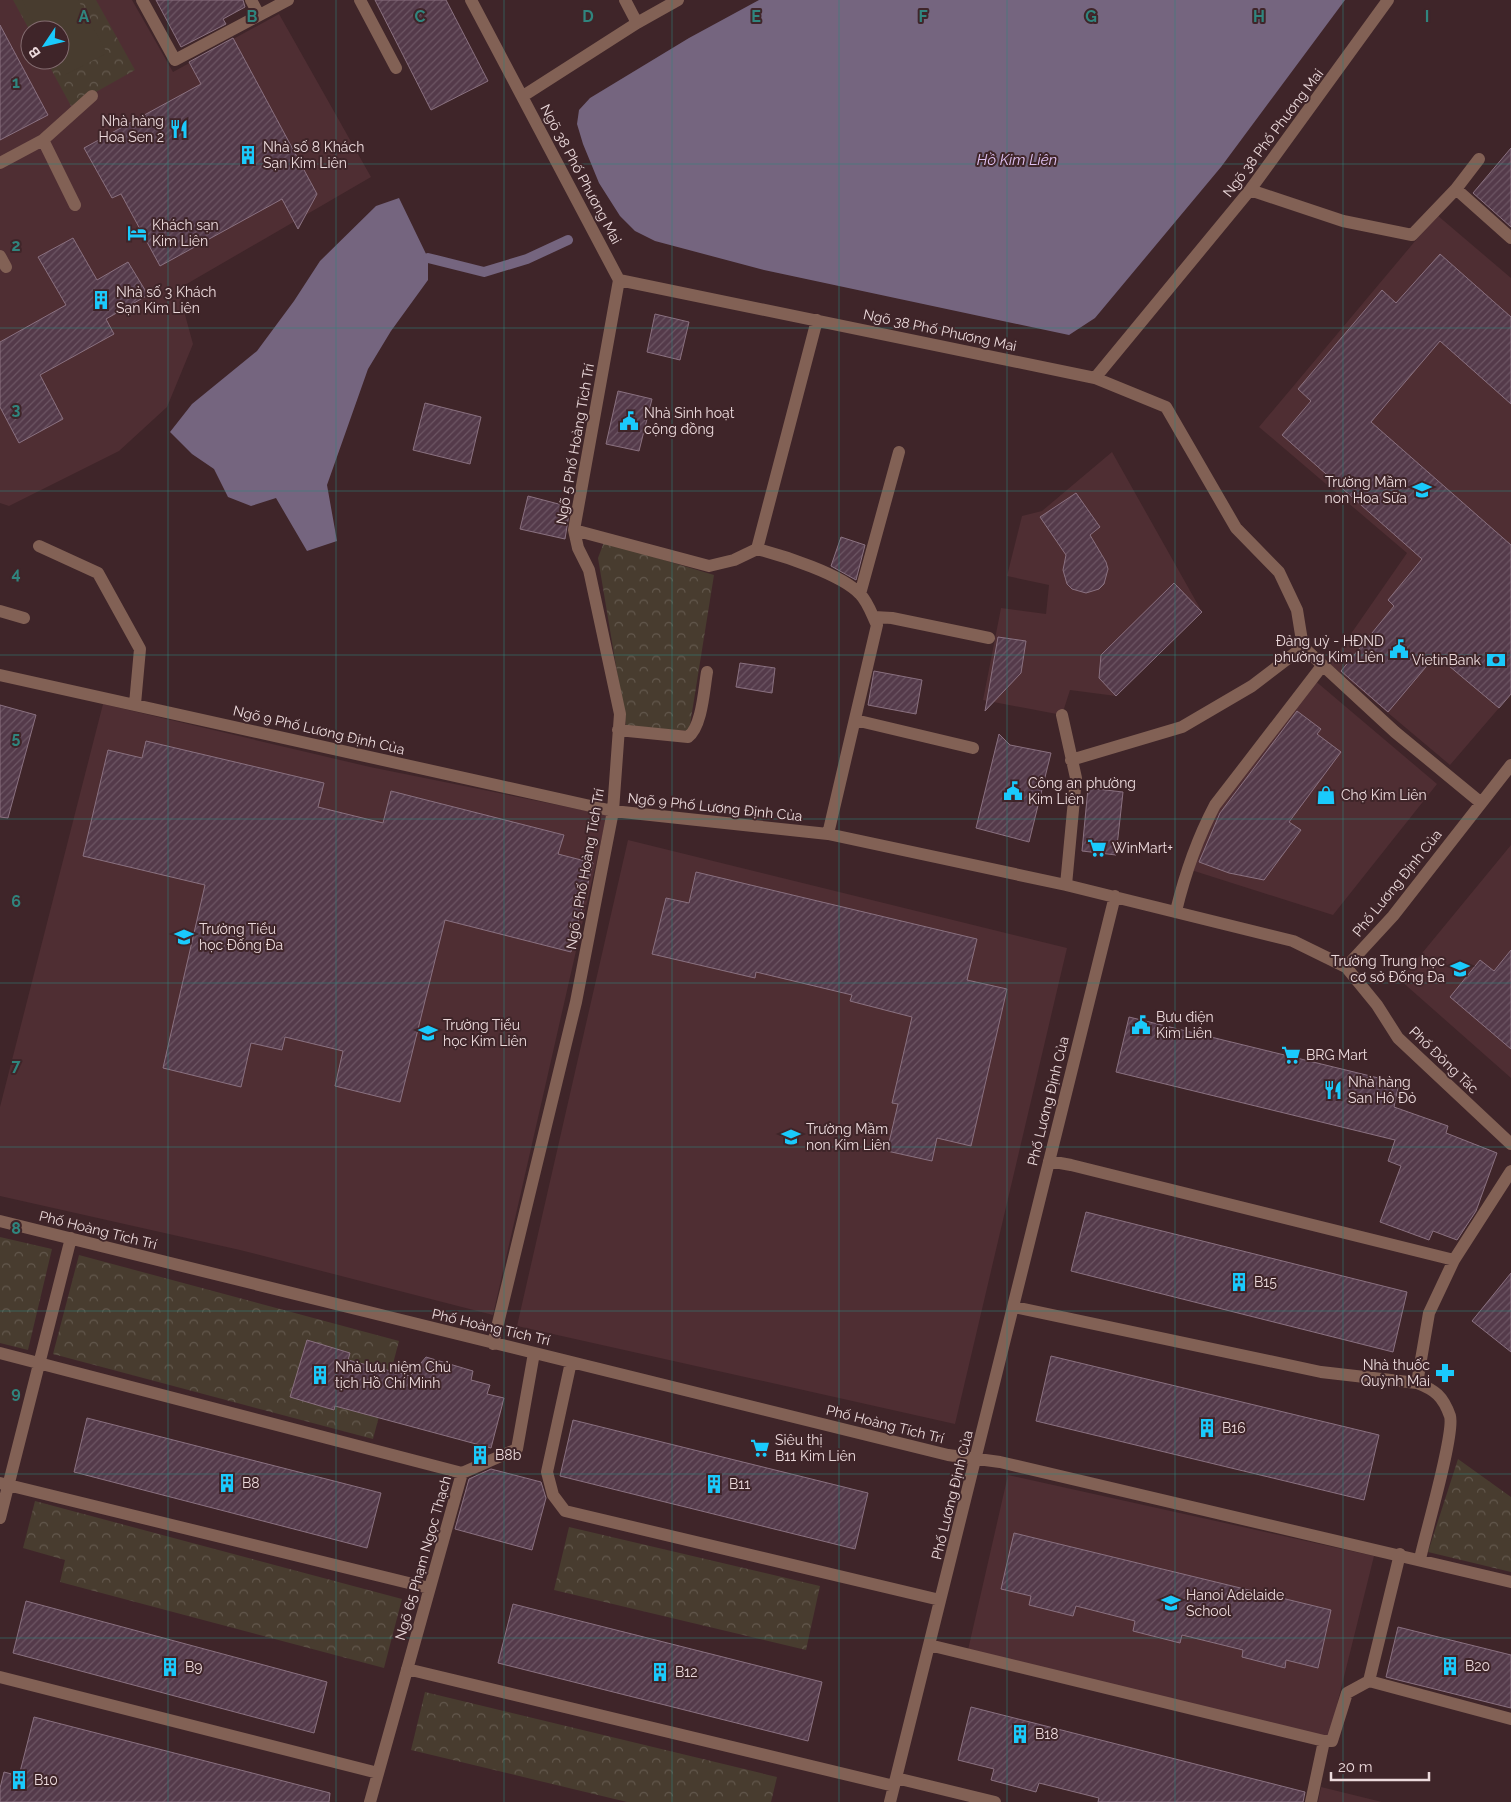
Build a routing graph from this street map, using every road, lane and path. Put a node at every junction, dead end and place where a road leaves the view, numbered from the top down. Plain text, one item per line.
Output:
1 (142, 0) edge
2 (251, 0) edge
3 (288, 0) edge
4 (360, 0) edge
5 (471, 0) edge
6 (625, 0) edge
7 (678, 0) edge
8 (1388, 0) edge
9 (259, 15) junction
10 (637, 23) junction
11 (396, 68) dead end
12 (92, 96) dead end
13 (523, 96) junction
14 (43, 140) junction
15 (1479, 159) dead end
16 (0, 163) edge
17 (1456, 189) junction
18 (1250, 190) junction
19 (75, 204) dead end
20 (1511, 238) edge
21 (619, 280) junction
22 (817, 320) junction
23 (1095, 378) junction
24 (899, 452) dead end
25 (574, 530) junction
26 (39, 546) dead end
27 (757, 549) junction
28 (860, 594) junction
29 (0, 611) edge
30 (24, 618) dead end
31 (874, 618) junction
32 (990, 638) dead end
33 (1303, 647) junction
34 (1322, 666) junction
35 (707, 672) dead end
36 (0, 675) edge
37 (135, 704) junction
38 (1062, 715) dead end
39 (855, 720) junction
40 (618, 730) junction
41 (973, 748) dead end
42 (1072, 760) junction
43 (1511, 765) edge
44 (1480, 802) junction
45 (613, 811) junction
46 (828, 834) junction
47 (1066, 884) junction
48 (1115, 896) junction
49 (1176, 911) junction
50 (1346, 967) junction
51 (1511, 1144) edge
52 (1049, 1161) junction
53 (1511, 1172) edge
54 (0, 1221) edge
55 (71, 1238) junction
56 (1454, 1260) junction
57 (1014, 1307) junction
58 (492, 1344) junction
59 (0, 1353) edge
60 (534, 1353) junction
61 (571, 1362) junction
62 (39, 1363) junction
63 (1417, 1383) junction
64 (976, 1460) junction
65 (462, 1474) junction
66 (4, 1484) edge
67 (0, 1518) edge
68 (1400, 1554) junction
69 (1420, 1559) junction
70 (1511, 1582) edge
71 (429, 1588) junction
72 (940, 1600) junction
73 (929, 1645) junction
74 (407, 1669) junction
75 (0, 1677) edge
76 (1369, 1681) junction
77 (1511, 1719) edge
78 (1324, 1741) junction
79 (378, 1773) junction
80 (895, 1782) junction
81 (370, 1802) edge
82 (890, 1802) edge
83 (995, 1802) edge
84 (1311, 1802) edge

1 - 9 street
2 - 9 street
3 - 9 street
4 - 11 street
5 - 13 street, Ngõ 38 Phố Phương Mai
6 - 10 street
7 - 10 street
8 - 18 street, Ngõ 38 Phố Phương Mai
10 - 13 street
12 - 14 street
13 - 21 street, Ngõ 38 Phố Phương Mai
14 - 16 street
14 - 19 street
15 - 17 street
17 - 18 street
17 - 20 street
18 - 23 street, Ngõ 38 Phố Phương Mai
21 - 22 street, Ngõ 38 Phố Phương Mai
21 - 25 street, Ngõ 5 Phố Hoàng Tích Trí
22 - 23 street, Ngõ 38 Phố Phương Mai
22 - 27 street
23 - 33 street
24 - 28 street
25 - 27 street
25 - 40 street, Ngõ 5 Phố Hoàng Tích Trí
26 - 37 street
27 - 28 street
28 - 31 street
29 - 30 street
31 - 32 street
31 - 39 street
33 - 34 street
33 - 42 street
34 - 44 street
34 - 49 street
35 - 40 street
36 - 37 street, Ngõ 9 Phố Lương Định Của
37 - 45 street, Ngõ 9 Phố Lương Định Của
38 - 42 street
39 - 41 street
39 - 46 street
40 - 45 street, Ngõ 5 Phố Hoàng Tích Trí
42 - 47 street
43 - 44 street, Phố Lương Định Của
44 - 50 street, Phố Lương Định Của
45 - 46 street, Ngõ 9 Phố Lương Định Của
45 - 58 street, Ngõ 5 Phố Hoàng Tích Trí
46 - 47 street, Ngõ 9 Phố Lương Định Của
47 - 48 street, Ngõ 9 Phố Lương Định Của
48 - 49 street
48 - 52 street, Phố Lương Định Của
49 - 50 street
50 - 51 street, Phố Đông Tác
52 - 56 street
52 - 57 street, Phố Lương Định Của
53 - 56 street
54 - 55 street, Phố Hoàng Tích Trí
55 - 58 street, Phố Hoàng Tích Trí
55 - 62 street
56 - 63 street
57 - 63 street
57 - 64 street, Phố Lương Định Của
58 - 60 street, Phố Hoàng Tích Trí
59 - 62 street
60 - 61 street, Phố Hoàng Tích Trí
60 - 65 street, Ngõ 65 Phạm Ngọc Thạch
61 - 64 street, Phố Hoàng Tích Trí
61 - 72 street
62 - 65 street
62 - 66 street
63 - 69 street
64 - 68 street, Phố Hoàng Tích Trí
64 - 72 street, Phố Lương Định Của
65 - 71 street, Ngõ 65 Phạm Ngọc Thạch
66 - 67 street
66 - 71 street
68 - 69 street, Phố Hoàng Tích Trí
68 - 76 street
69 - 70 street, Phố Hoàng Tích Trí
71 - 74 street, Ngõ 65 Phạm Ngọc Thạch
72 - 73 street, Phố Lương Định Của
73 - 78 street
73 - 80 street, Phố Lương Định Của
74 - 79 street, Ngõ 65 Phạm Ngọc Thạch
74 - 80 street
75 - 79 street
76 - 77 street
76 - 78 street
78 - 84 street
79 - 81 street, Ngõ 65 Phạm Ngọc Thạch
80 - 82 street, Phố Lương Định Của
80 - 83 street

